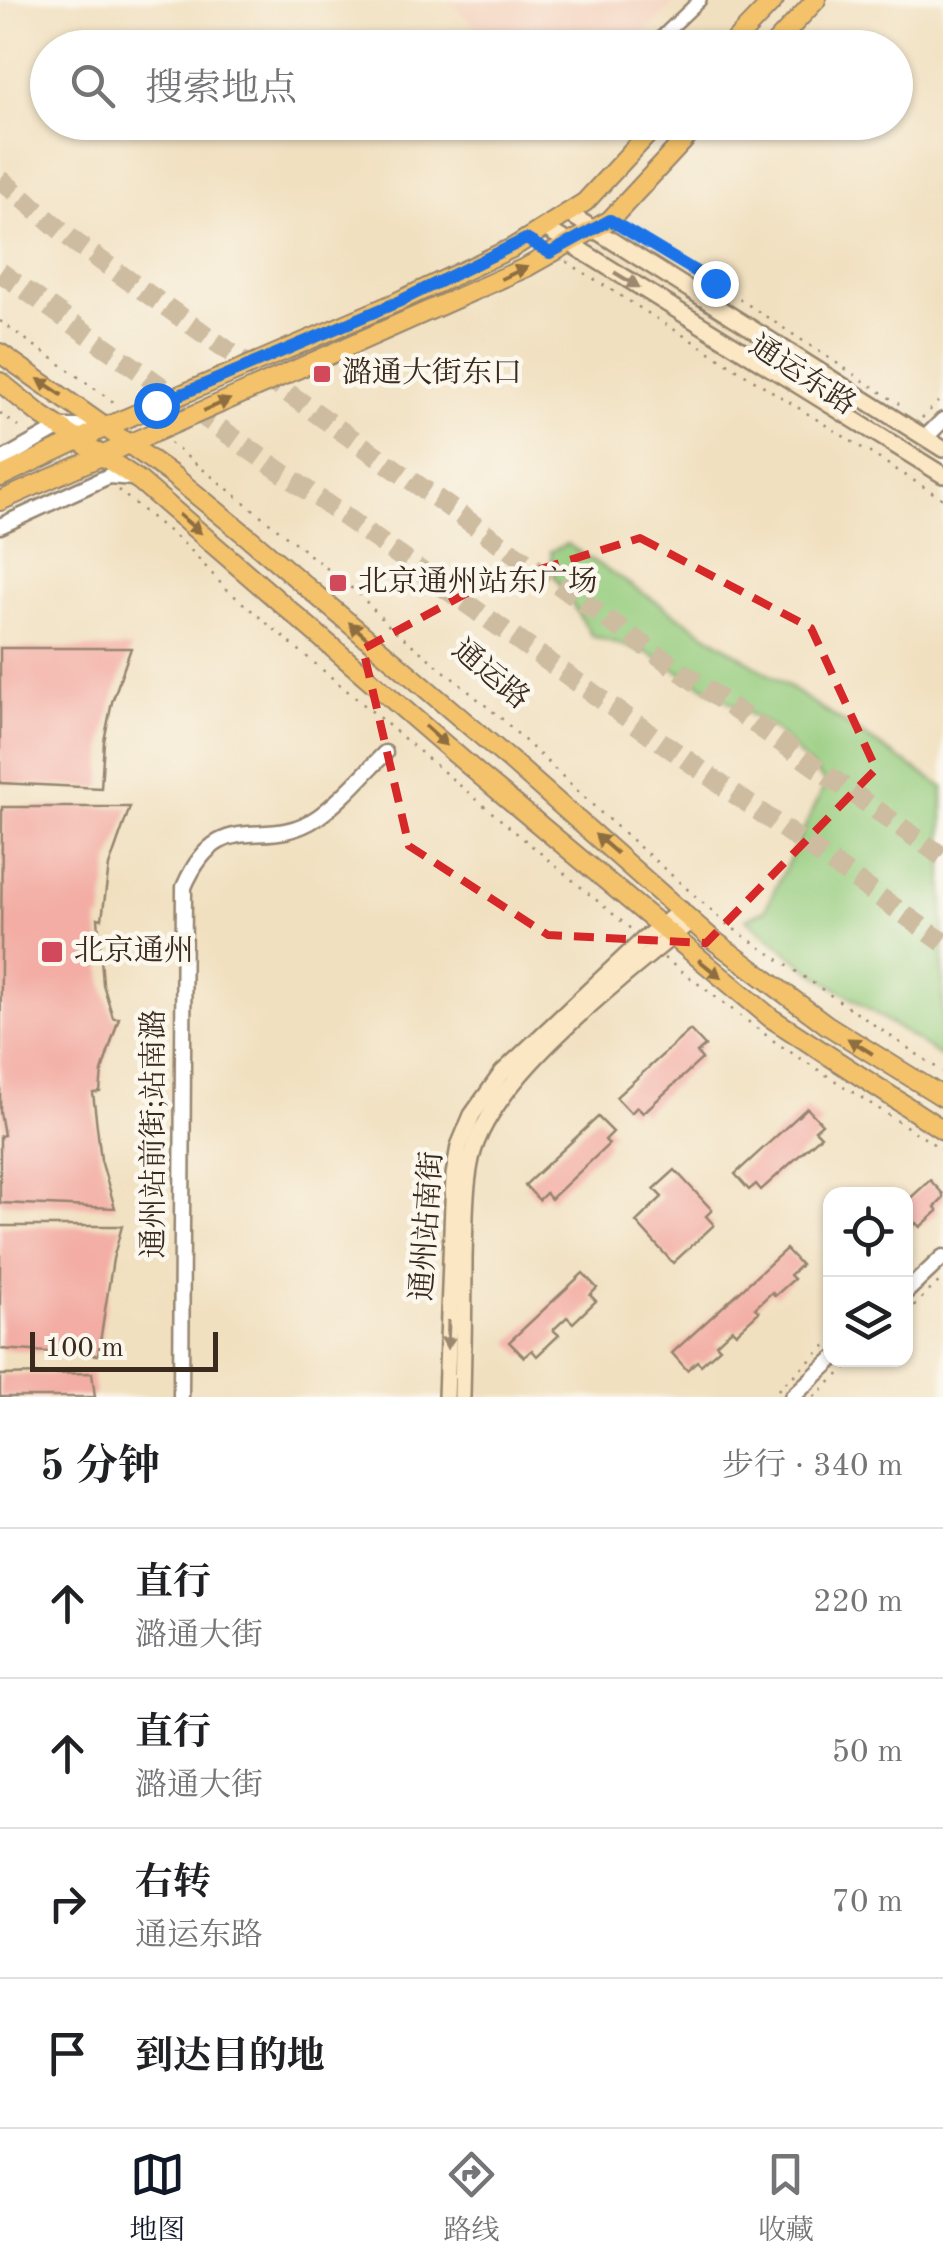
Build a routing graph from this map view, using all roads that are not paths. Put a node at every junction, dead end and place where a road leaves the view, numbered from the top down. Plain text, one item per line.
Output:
1 (700, 0) edge
2 (774, 0) edge
3 (816, 0) edge
4 (669, 30) edge
5 (745, 30) edge
6 (788, 30) edge
7 (642, 140) edge
8 (684, 140) edge
9 (568, 214) junction
10 (545, 228) junction
11 (592, 229) junction
12 (568, 242) junction
13 (0, 353) edge
14 (0, 382) edge
15 (106, 427) junction
16 (60, 428) junction
17 (935, 428) edge
18 (79, 440) junction
19 (128, 444) junction
20 (943, 448) edge
21 (105, 456) junction
22 (0, 460) edge
23 (943, 475) edge
24 (0, 477) edge
25 (140, 481) junction
26 (0, 501) edge
27 (0, 526) edge
28 (386, 753) dead end
29 (687, 915) junction
30 (665, 932) junction
31 (649, 945) junction
32 (943, 1098) edge
33 (943, 1130) edge
34 (943, 1257) edge
35 (913, 1285) edge
36 (824, 1367) edge
37 (181, 1397) edge
38 (446, 1397) edge
39 (462, 1397) edge
40 (792, 1397) edge

1 - 4 street
2 - 5 main road
3 - 6 main road
7 - 9 main road
8 - 11 main road
9 - 10 main road
9 - 11 main road, 通运东路
10 - 12 main road, 通运东路
10 - 15 main road
11 - 12 main road
11 - 17 main road, 通运东路
19 -> 12 main road
12 -> 23 main road, 通运东路
15 -> 13 main road, 通运路
14 - 16 main road
15 - 16 street
15 - 18 main road
15 - 19 main road, 通运路
16 - 18 main road
16 - 22 street
17 - 20 main road, 通运东路
18 - 21 main road
18 - 24 main road
19 - 21 main road
29 -> 19 main road, 通运路
21 - 25 main road
21 - 26 main road
25 - 27 street
25 -> 30 main road
28 - 37 street, 通州站前街;站南潞
29 - 30 main road, 通州站南街
32 -> 29 main road, 通运路
30 - 31 main road, 通州站南街
30 -> 33 main road
31 -> 38 main road, 通州站南街
31 - 39 main road, 通州站南街
34 - 35 street
36 - 40 street

